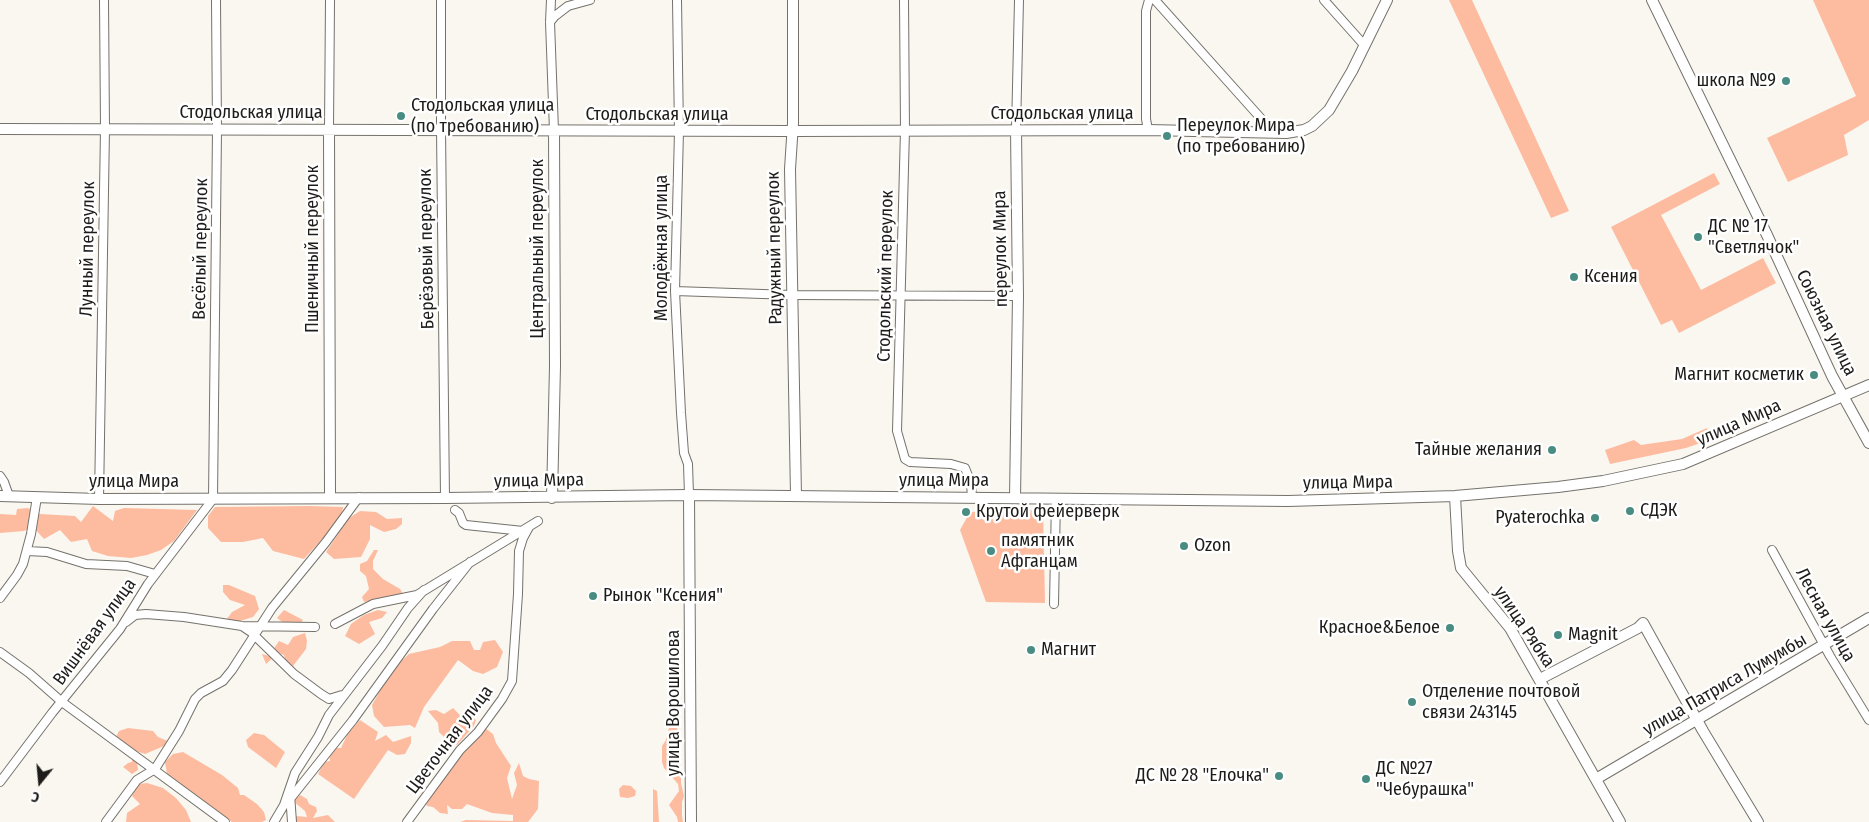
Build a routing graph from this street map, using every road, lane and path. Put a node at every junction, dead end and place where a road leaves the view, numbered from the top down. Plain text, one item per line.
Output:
1 (104, 0) edge
2 (216, 0) edge
3 (330, 0) edge
4 (441, 0) edge
5 (551, 0) edge
6 (567, 0) edge
7 (590, 0) edge
8 (677, 0) edge
9 (793, 0) edge
10 (904, 0) edge
11 (1019, 0) edge
12 (1149, 0) edge
13 (1155, 0) edge
14 (1324, 0) edge
15 (1387, 0) edge
16 (1652, 0) edge
17 (577, 4) junction
18 (550, 22) junction
19 (1365, 46) junction
20 (0, 129) edge
21 (105, 129) junction
22 (329, 129) junction
23 (217, 130) junction
24 (441, 130) junction
25 (905, 130) junction
26 (1016, 130) junction
27 (1148, 130) junction
28 (554, 131) junction
29 (678, 131) junction
30 (792, 131) junction
31 (1274, 133) junction
32 (675, 291) junction
33 (792, 295) junction
34 (900, 296) junction
35 (1018, 296) junction
36 (1869, 385) edge
37 (1844, 395) junction
38 (1869, 443) edge
39 (0, 476) edge
40 (690, 495) junction
41 (4, 496) edge
42 (796, 496) junction
43 (1455, 496) junction
44 (37, 497) junction
45 (330, 497) junction
46 (359, 497) junction
47 (99, 498) junction
48 (444, 498) junction
49 (552, 498) junction
50 (972, 498) junction
51 (1015, 498) junction
52 (1056, 498) junction
53 (213, 499) junction
54 (455, 510) dead end
55 (538, 521) dead end
56 (526, 529) junction
57 (1772, 550) dead end
58 (27, 551) junction
59 (470, 562) junction
60 (156, 574) junction
61 (424, 590) junction
62 (0, 598) edge
63 (1054, 604) dead end
64 (1869, 618) edge
65 (335, 624) dead end
66 (242, 626) junction
67 (260, 626) junction
68 (315, 627) dead end
69 (120, 629) junction
70 (254, 636) junction
71 (1824, 646) junction
72 (0, 652) edge
73 (1540, 679) junction
74 (344, 694) junction
75 (62, 702) junction
76 (1697, 720) junction
77 (1869, 720) edge
78 (155, 769) junction
79 (1596, 779) junction
80 (0, 782) edge
81 (290, 790) junction
82 (290, 799) junction
83 (277, 821) edge
84 (106, 822) edge
85 (225, 822) edge
86 (292, 822) edge
87 (407, 822) edge
88 (691, 822) edge
89 (1620, 822) edge
90 (1758, 822) edge

1 - 21 street, Лунный переулок
2 - 23 street, Весёлый переулок
3 - 22 street, Пшеничный переулок
4 - 24 street, Берёзовый переулок
5 - 18 street, Центральный переулок
6 - 17 street
7 - 17 street
8 - 29 street, Молодёжная улица
9 - 30 street, Радужный переулок
10 - 25 street, Стодольский переулок
11 - 26 street, переулок Мира
12 - 27 street
13 - 31 street
14 - 19 street
15 - 19 street
16 - 37 street, Союзная улица
17 - 18 street
18 - 28 street, Центральный переулок
19 - 31 street, Стодольская улица
20 - 21 street, Стодольская улица
21 - 23 street, Стодольская улица
21 - 47 street, Лунный переулок
22 - 23 street, Стодольская улица
22 - 24 street, Стодольская улица
22 - 45 street, Пшеничный переулок
23 - 53 street, Весёлый переулок
24 - 28 street, Стодольская улица
24 - 48 street, Берёзовый переулок
25 - 26 street, Стодольская улица
25 - 30 street, Стодольская улица
25 - 34 street, Стодольский переулок
26 - 27 street, Стодольская улица
26 - 35 street, переулок Мира
27 - 31 street, Стодольская улица
28 - 29 street, Стодольская улица
28 - 49 street, Центральный переулок
29 - 30 street, Стодольская улица
29 - 32 street, Молодёжная улица
30 - 33 street, Радужный переулок
32 - 33 street
32 - 40 street, Молодёжная улица
33 - 34 street
33 - 42 street, Радужный переулок
34 - 35 street
34 - 50 street, Стодольский переулок
35 - 51 street, переулок Мира
36 - 37 street, улица Мира
37 - 38 street, Союзная улица
37 - 43 street, улица Мира
39 - 41 street
40 - 42 street, улица Мира
40 - 49 street, улица Мира
40 - 88 street, улица Ворошилова
41 - 44 street, улица Мира
42 - 50 street, улица Мира
43 - 52 street, улица Мира
43 - 73 street, улица Рябка
44 - 47 street, улица Мира
44 - 58 street
45 - 46 street, улица Мира
45 - 53 street, улица Мира
46 - 48 street, улица Мира
46 - 67 street
47 - 53 street, улица Мира
48 - 49 street, улица Мира
50 - 51 street, улица Мира
51 - 52 street, улица Мира
52 - 63 street
53 - 60 street, Вишнёвая улица
54 - 56 street
55 - 56 street
56 - 59 street
56 - 87 street, Цветочная улица
57 - 71 street, Лесная улица
58 - 60 street
58 - 62 street
59 - 61 street
59 - 82 street
60 - 69 street, Вишнёвая улица
61 - 65 street
61 - 74 street
64 - 71 street, улица Патриса Лумумбы
66 - 67 street
66 - 69 street
66 - 70 street
67 - 68 street
67 - 70 street
69 - 75 street, Вишнёвая улица
70 - 74 street
70 - 78 street
71 - 76 street, улица Патриса Лумумбы
71 - 77 street, Лесная улица
72 - 75 street
73 - 76 street
73 - 79 street, улица Рябка
74 - 81 street
75 - 78 street
75 - 80 street, Вишнёвая улица
76 - 79 street, улица Патриса Лумумбы
76 - 90 street
78 - 84 street
78 - 85 street
79 - 89 street, улица Рябка
81 - 82 street
81 - 83 street
82 - 86 street

